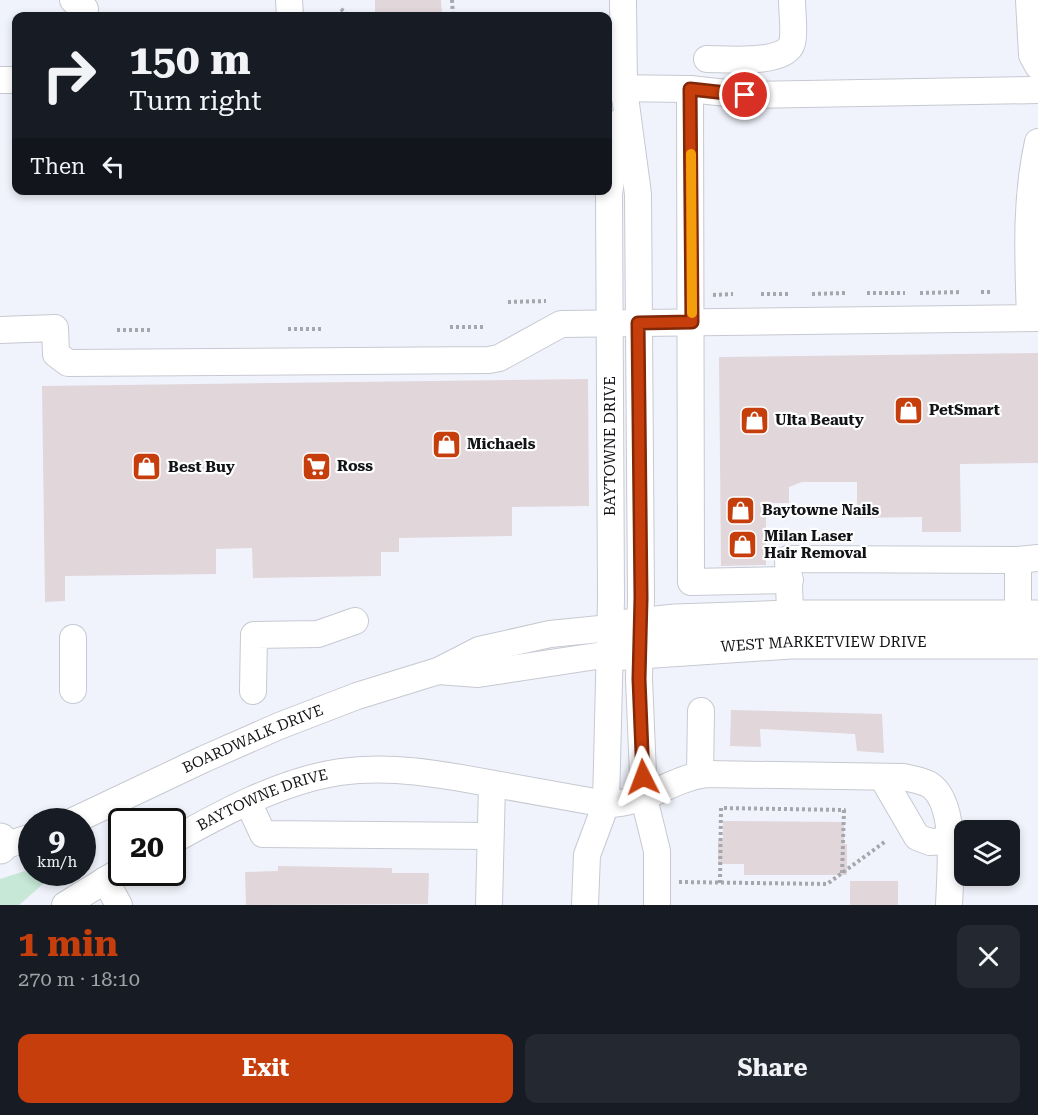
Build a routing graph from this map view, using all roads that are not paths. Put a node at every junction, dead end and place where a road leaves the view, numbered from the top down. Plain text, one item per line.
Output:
1 (623, 0) edge
2 (792, 0) edge
3 (1029, 0) edge
4 (707, 59) dead end
5 (1038, 66) edge
6 (616, 88) edge
7 (690, 89) junction
8 (1038, 90) edge
9 (1038, 142) edge
10 (612, 149) edge
11 (609, 195) edge
12 (1034, 318) edge
13 (692, 322) junction
14 (609, 323) junction
15 (638, 323) junction
16 (0, 330) edge
17 (610, 446) junction
18 (639, 446) junction
19 (1028, 559) edge
20 (790, 580) junction
21 (356, 621) dead end
22 (791, 629) junction
23 (1028, 630) edge
24 (73, 638) dead end
25 (625, 639) junction
26 (73, 690) dead end
27 (253, 691) dead end
28 (701, 711) dead end
29 (700, 775) junction
30 (882, 777) junction
31 (492, 784) junction
32 (644, 798) junction
33 (249, 802) junction
34 (606, 804) junction
35 (96, 811) edge
36 (186, 834) edge
37 (490, 836) junction
38 (0, 840) edge
39 (18, 841) edge
40 (949, 841) junction
41 (0, 847) edge
42 (108, 878) edge
43 (115, 886) edge
44 (657, 894) edge
45 (65, 905) edge
46 (119, 905) edge
47 (489, 905) edge
48 (585, 905) edge
49 (949, 905) edge

1 - 6 street, BAYTOWNE DRIVE
2 - 4 street
3 - 5 street
6 - 7 street
6 - 10 street, BAYTOWNE DRIVE
6 - 15 street, BAYTOWNE DRIVE
7 - 8 street
7 - 13 street
9 - 12 street
11 - 14 street, BAYTOWNE DRIVE
12 - 13 street
13 - 15 street
13 - 20 street
14 - 15 street
14 - 16 street
14 - 17 street, BAYTOWNE DRIVE
15 - 18 street, BAYTOWNE DRIVE
17 - 18 street
17 - 25 street, BAYTOWNE DRIVE
18 - 25 street, BAYTOWNE DRIVE
19 - 20 street
19 - 23 street
20 - 22 street
21 - 27 street
22 - 23 main road, WEST MARKETVIEW DRIVE
22 - 25 main road, WEST MARKETVIEW DRIVE
24 - 26 street
25 - 32 street, BAYTOWNE DRIVE
25 - 34 street, BAYTOWNE DRIVE
25 - 35 street, BOARDWALK DRIVE
28 - 29 street
29 - 30 street, BAYTOWNE DRIVE
29 - 32 street, BAYTOWNE DRIVE
30 - 40 street
30 - 40 street, BAYTOWNE DRIVE
31 - 33 street, BAYTOWNE DRIVE
31 - 34 street, BAYTOWNE DRIVE
31 - 37 street
32 - 34 street, BAYTOWNE DRIVE
32 - 44 street
33 - 36 street, BAYTOWNE DRIVE
33 - 37 street
34 - 48 street
37 - 47 street
38 - 41 main road
39 - 41 street
40 - 49 street, BAYTOWNE DRIVE
42 - 45 street
43 - 46 street

